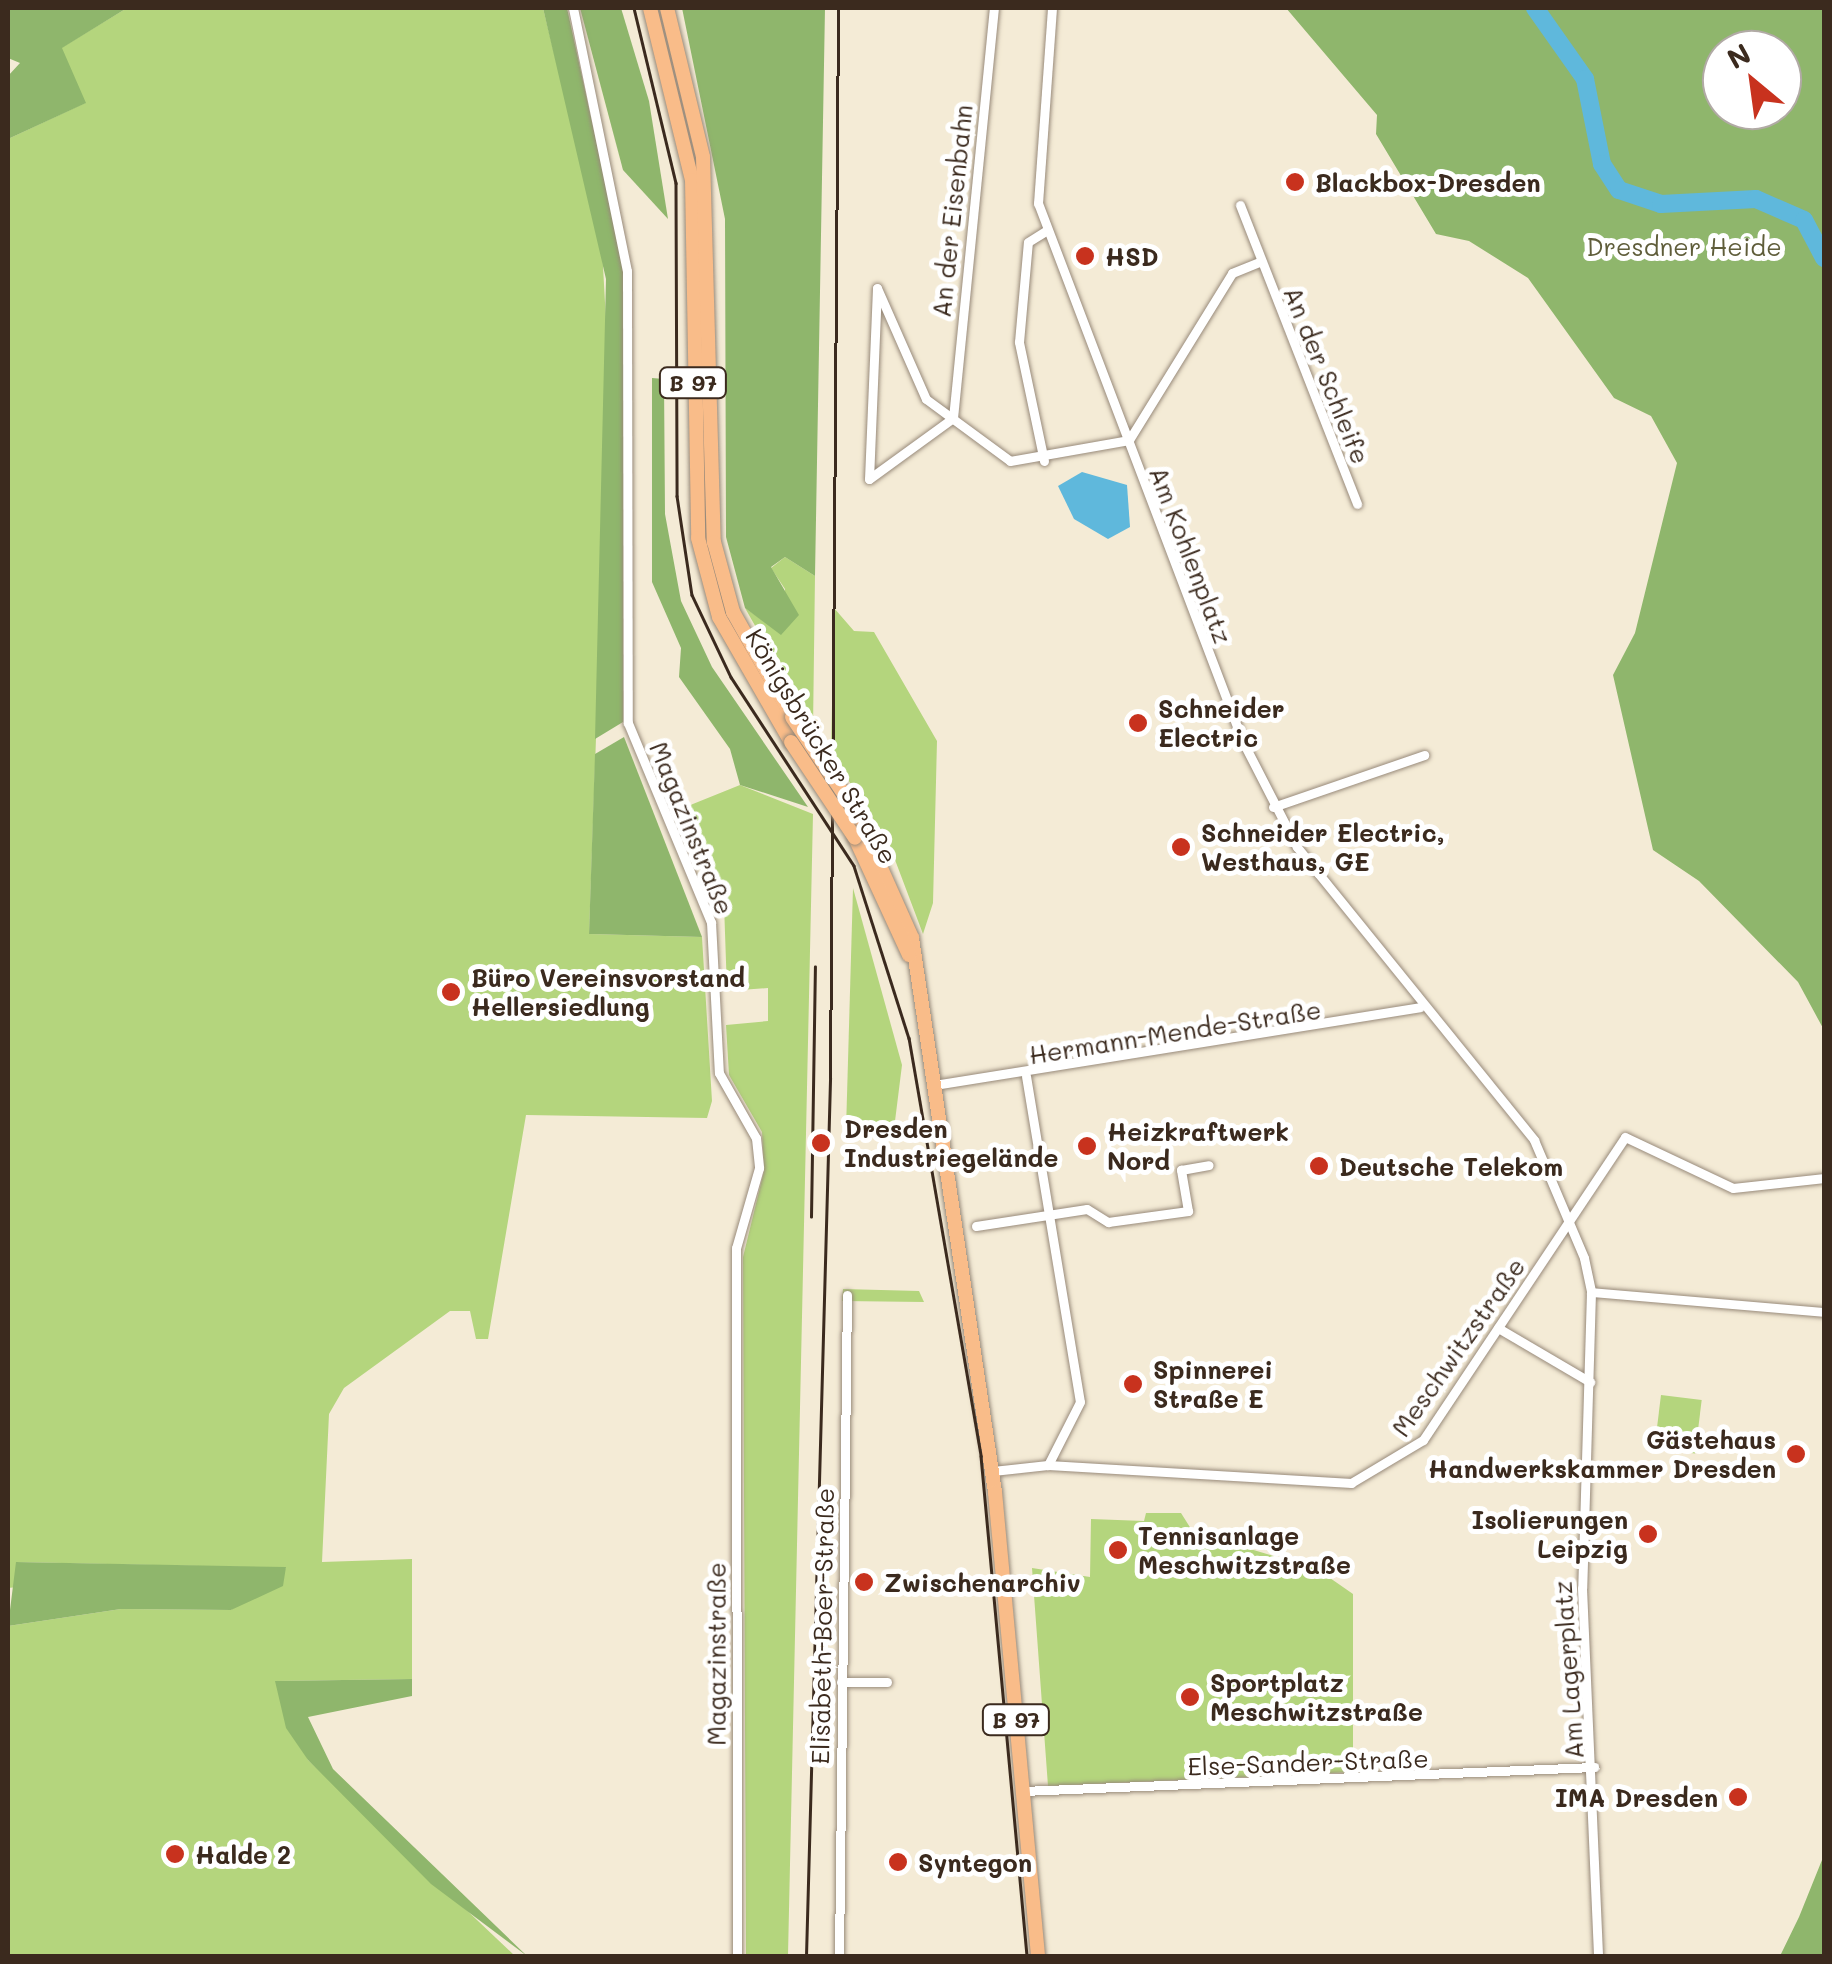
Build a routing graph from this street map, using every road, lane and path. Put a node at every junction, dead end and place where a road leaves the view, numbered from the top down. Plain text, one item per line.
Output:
1 (573, 8) edge
2 (650, 8) edge
3 (667, 8) edge
4 (994, 8) edge
5 (1052, 8) edge
6 (1240, 205) dead end
7 (1047, 230) junction
8 (1260, 261) junction
9 (953, 418) junction
10 (1130, 440) junction
11 (1044, 461) junction
12 (1357, 504) dead end
13 (1424, 756) dead end
14 (1273, 807) junction
15 (916, 971) junction
16 (1420, 1007) junction
17 (1026, 1076) junction
18 (934, 1085) junction
19 (1210, 1166) dead end
20 (1824, 1178) edge
21 (1051, 1215) junction
22 (1572, 1217) junction
23 (976, 1226) dead end
24 (1591, 1292) junction
25 (847, 1295) dead end
26 (1824, 1312) edge
27 (1498, 1328) junction
28 (1590, 1382) junction
29 (1048, 1465) junction
30 (993, 1471) junction
31 (842, 1682) junction
32 (887, 1682) dead end
33 (1594, 1768) junction
34 (1023, 1791) junction
35 (737, 1956) edge
36 (838, 1956) edge
37 (1038, 1956) edge
38 (1598, 1956) edge

1 - 35 street, Magazinstraße
2 - 15 main road, Königsbrücker Straße / B 97, bridge
3 - 15 main road, Königsbrücker Straße / B 97, bridge
4 - 9 street, An der Eisenbahn
5 - 7 street
6 - 8 street, An der Schleife
7 - 10 street
7 - 11 street
8 - 10 street, An der Schleife
8 - 12 street, An der Schleife
9 - 9 street, An der Eisenbahn
9 - 11 street, Am Kohlenplatz
10 - 11 street, Am Kohlenplatz
10 - 14 street, Am Kohlenplatz
13 - 14 street
14 - 16 street, Am Kohlenplatz
15 - 18 main road, Königsbrücker Straße / B 97
16 - 17 street, Hermann-Mende-Straße
16 - 22 street, Am Kohlenplatz
17 - 18 street, Hermann-Mende-Straße
17 - 21 street
18 - 30 main road, Königsbrücker Straße / B 97
19 - 21 street
20 - 22 street, Meschwitzstraße
21 - 23 street
21 - 29 street
22 - 24 street, Am Lagerplatz
22 - 27 street, Meschwitzstraße
24 - 26 street
24 - 28 street, Am Lagerplatz
25 - 31 street, Elisabeth-Boer-Straße
27 - 28 street
27 - 29 street, Meschwitzstraße
28 - 33 street, Am Lagerplatz
29 - 30 street, Meschwitzstraße
30 - 34 main road, Königsbrücker Straße / B 97
31 - 32 street
31 - 36 street, Elisabeth-Boer-Straße
33 - 34 street, Else-Sander-Straße
33 - 38 street, Am Lagerplatz
34 - 37 main road, Königsbrücker Straße / B 97

